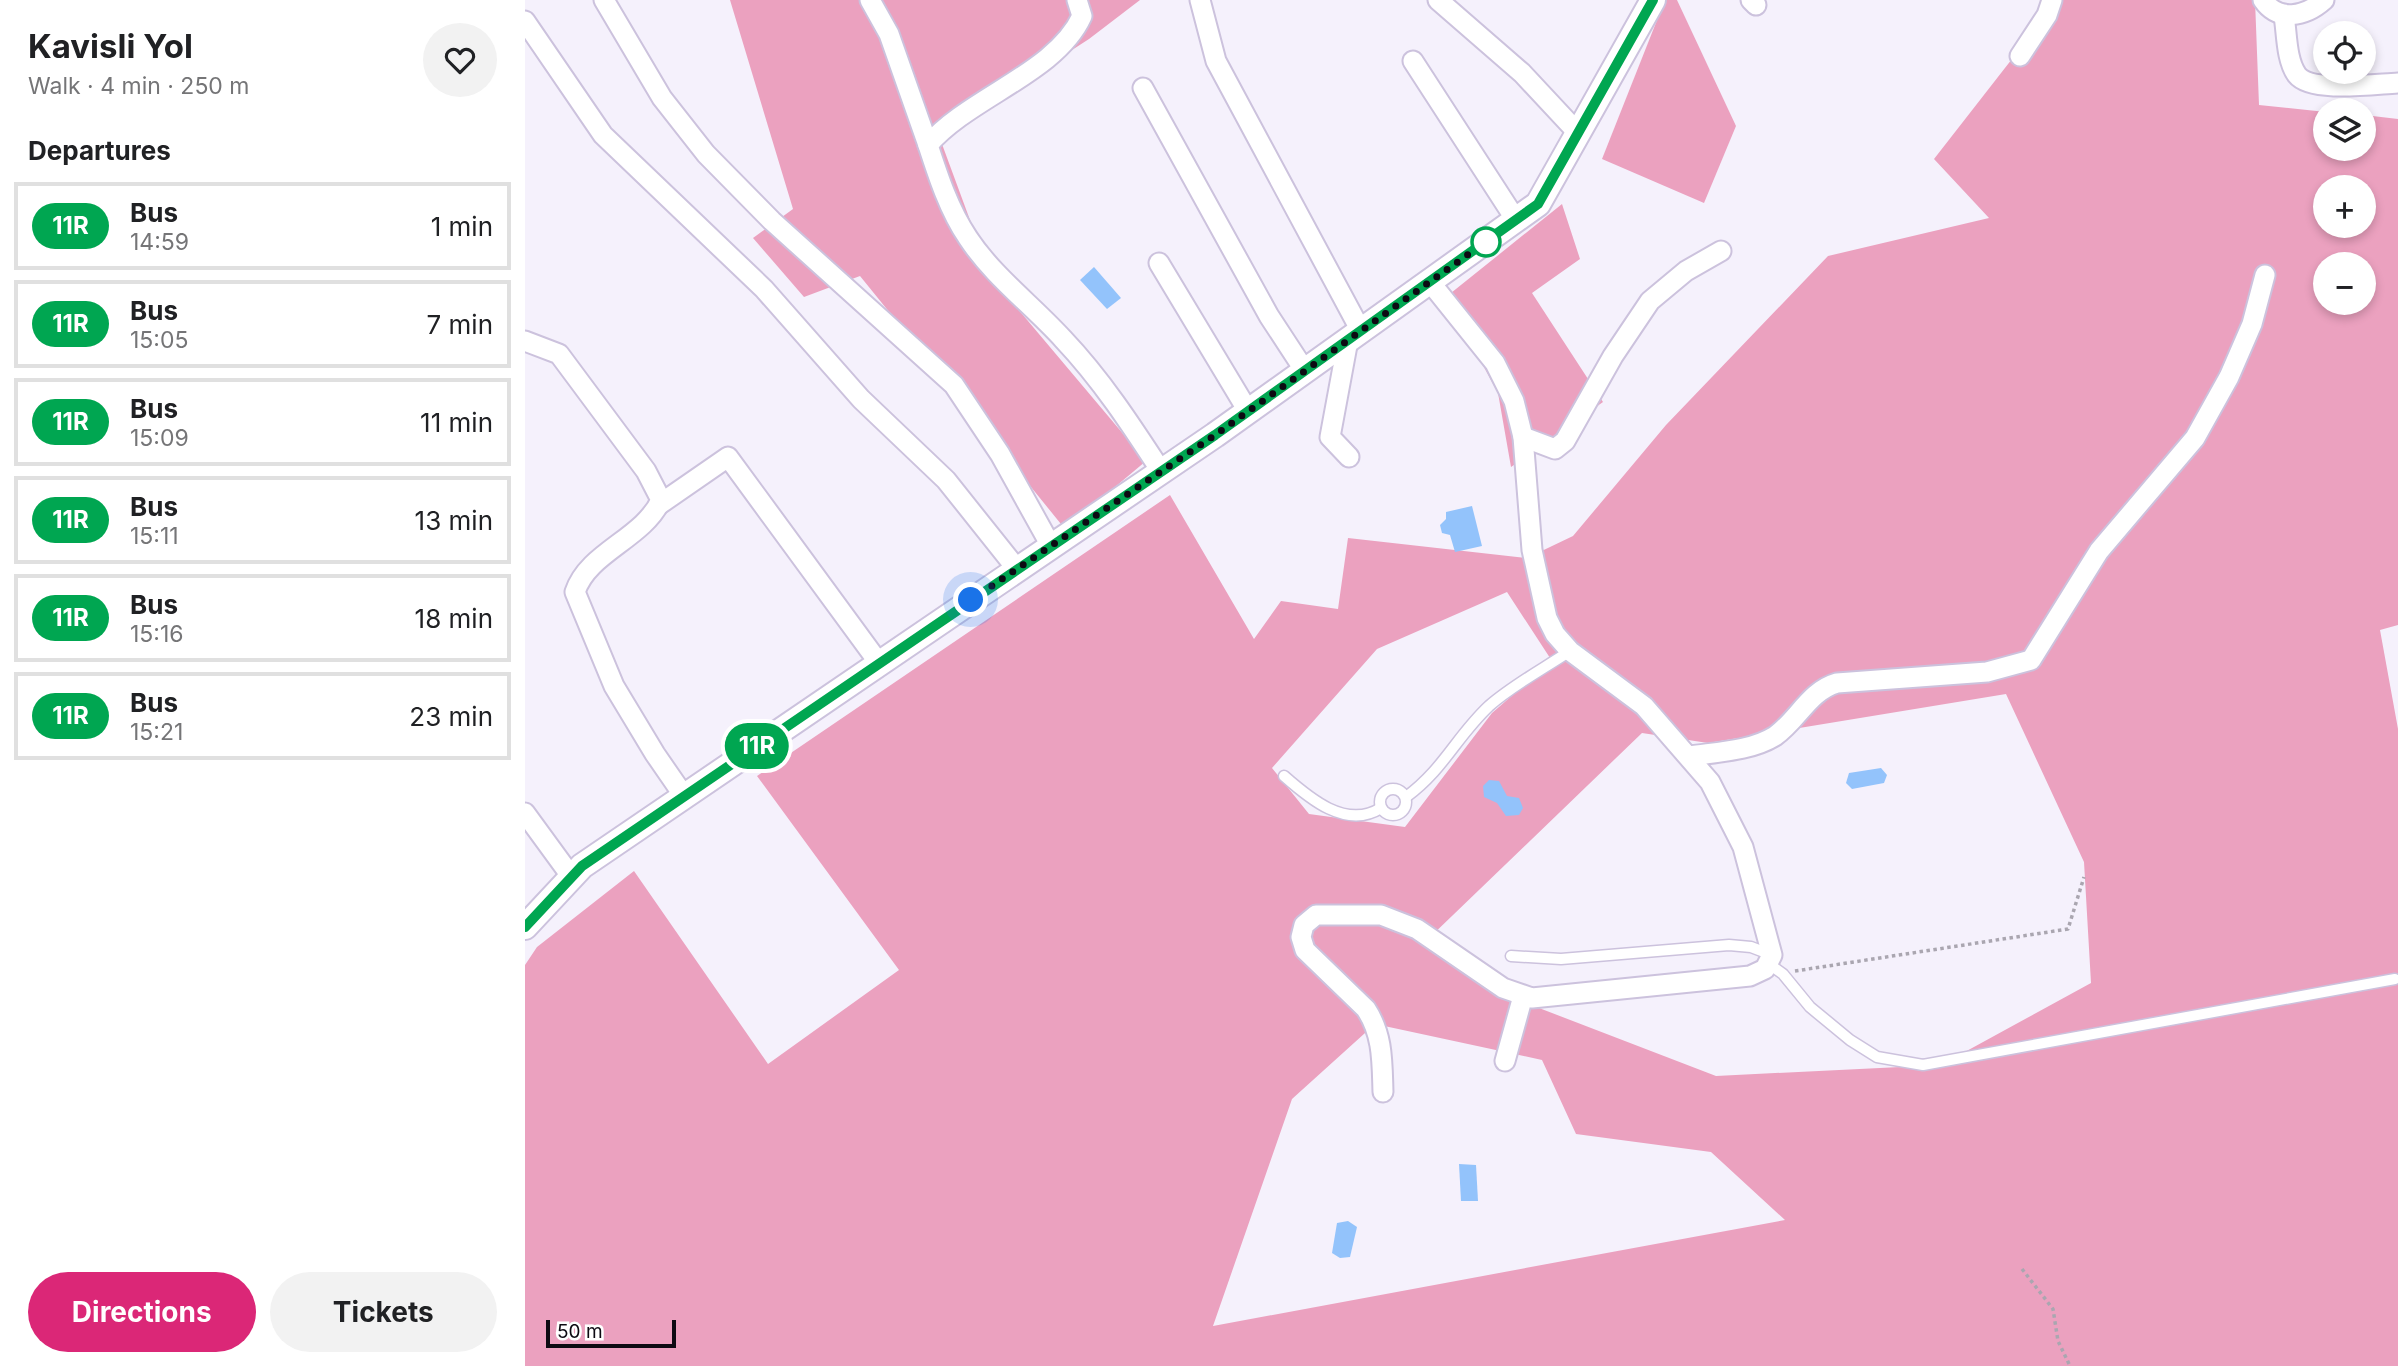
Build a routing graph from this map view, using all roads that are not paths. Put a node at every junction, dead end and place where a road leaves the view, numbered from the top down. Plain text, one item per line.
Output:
1 (604, 0) edge
2 (870, 0) edge
3 (1077, 0) edge
4 (1200, 0) edge
5 (1438, 0) edge
6 (1653, 0) edge
7 (2052, 0) edge
8 (2263, 0) edge
9 (2324, 0) edge
10 (2284, 16) junction
11 (525, 21) edge
12 (2020, 56) dead end
13 (1413, 61) dead end
14 (2398, 83) edge
15 (1143, 88) dead end
16 (1578, 134) junction
17 (928, 145) junction
18 (1516, 220) junction
19 (1721, 251) dead end
20 (1159, 262) dead end
21 (2265, 275) dead end
22 (1430, 282) junction
23 (1354, 336) junction
24 (525, 341) edge
25 (1305, 371) junction
26 (1248, 411) junction
27 (1523, 437) junction
28 (1349, 457) dead end
29 (1161, 471) junction
30 (660, 503) junction
31 (1051, 546) junction
32 (1017, 569) junction
33 (1570, 651) junction
34 (879, 663) junction
35 (1690, 756) junction
36 (1284, 776) dead end
37 (684, 796) junction
38 (1406, 797) junction
39 (1381, 808) junction
40 (525, 813) edge
41 (571, 876) junction
42 (525, 927) edge
43 (1511, 956) dead end
44 (1775, 964) junction
45 (2395, 979) dead end
46 (1523, 996) junction
47 (1505, 1060) dead end
48 (1383, 1091) dead end

1 - 31 street
2 - 17 street
3 - 17 street
4 - 23 street
5 - 16 street
6 - 16 street
7 - 12 street
8 - 10 street
9 - 10 street
10 - 14 street
11 - 32 street
13 - 18 street
15 - 25 street
16 - 18 street
17 - 29 street
18 - 22 street
19 - 27 street
20 - 26 street
21 - 35 street
22 - 23 street
22 - 27 street
23 - 25 street
23 - 28 street
24 - 30 street
25 - 26 street
26 - 29 street
27 - 33 street
29 - 31 street
30 - 34 street
30 - 37 street
31 - 32 street
32 - 34 street
33 - 35 street
33 - 38 lane
34 - 37 street
35 - 44 street
36 - 39 lane
37 - 41 street
38 - 39 lane
38 - 39 lane
40 - 41 street
41 - 42 street
43 - 44 lane
44 - 45 lane
44 - 46 street
46 - 47 street
46 - 48 street

